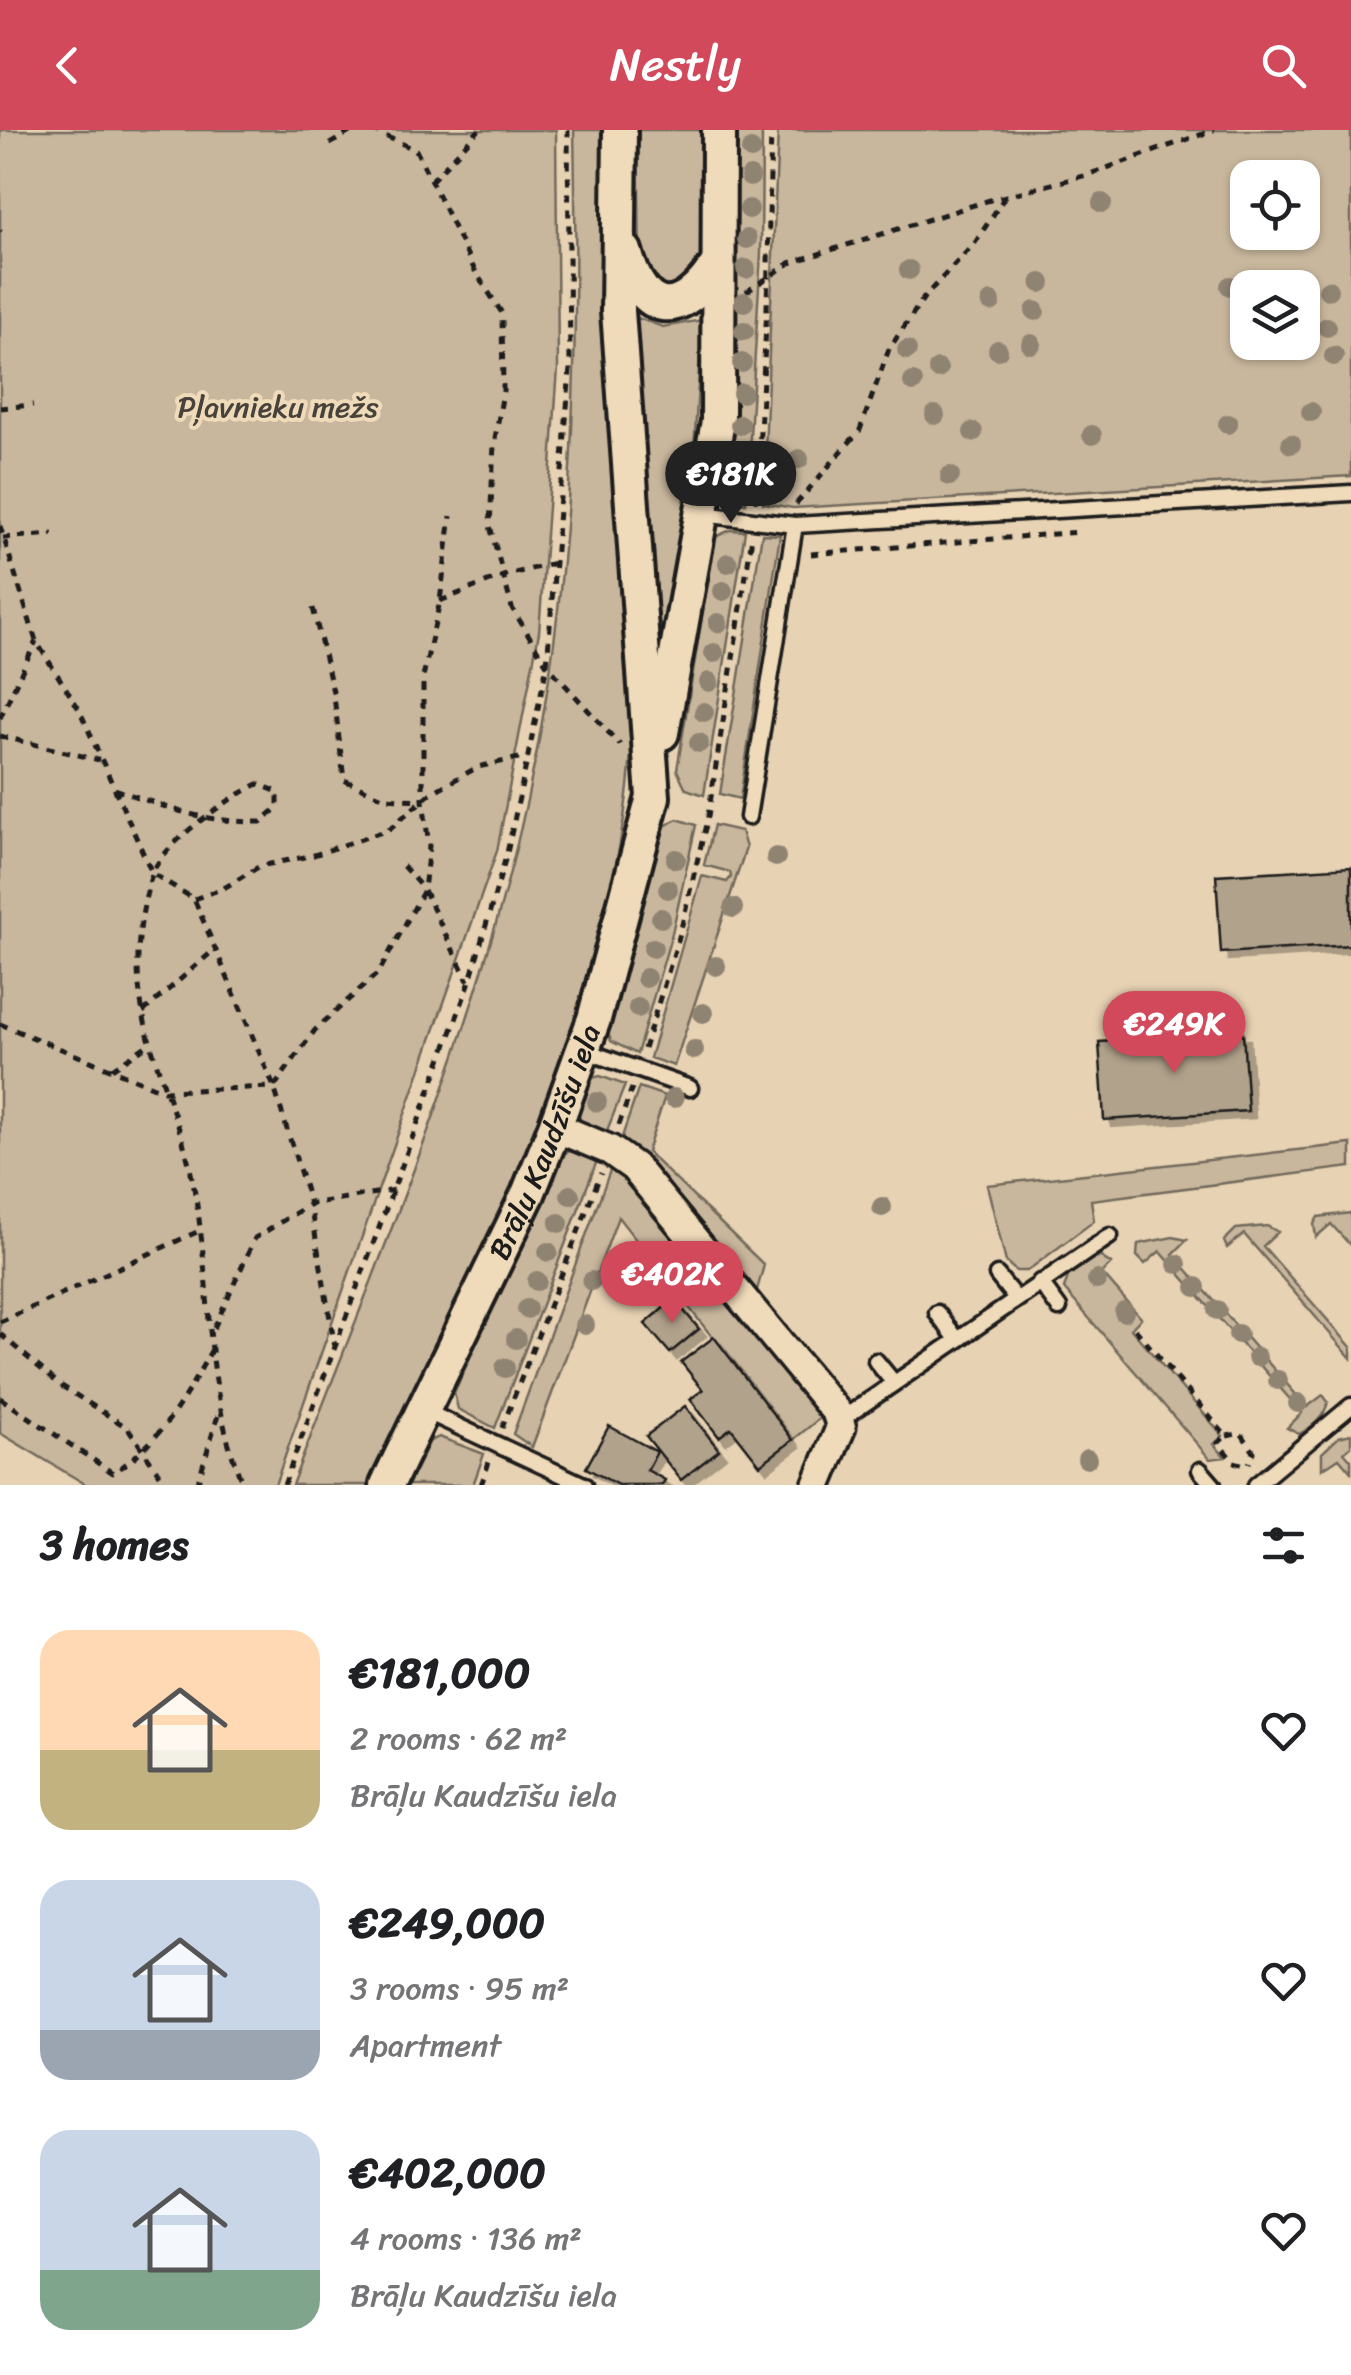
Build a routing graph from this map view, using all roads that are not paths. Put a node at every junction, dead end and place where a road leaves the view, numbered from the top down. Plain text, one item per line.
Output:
1 (620, 130) edge
2 (719, 130) edge
3 (621, 237) junction
4 (718, 263) junction
5 (1351, 493) edge
6 (702, 514) junction
7 (795, 526) junction
8 (653, 782) junction
9 (748, 817) dead end
10 (582, 1050) junction
11 (690, 1088) dead end
12 (555, 1127) junction
13 (1110, 1236) dead end
14 (997, 1274) dead end
15 (1040, 1282) junction
16 (1016, 1299) junction
17 (1059, 1308) dead end
18 (938, 1314) dead end
19 (957, 1339) junction
20 (876, 1361) dead end
21 (894, 1383) junction
22 (1351, 1406) edge
23 (424, 1412) junction
24 (839, 1421) junction
25 (1200, 1470) dead end
26 (1259, 1483) edge
27 (387, 1485) edge
28 (584, 1485) edge
29 (816, 1485) edge
30 (1213, 1485) edge

1 - 3 street, Brāļu Kaudzīšu iela
2 - 4 street, Brāļu Kaudzīšu iela
3 - 4 street
3 - 8 street, Brāļu Kaudzīšu iela
4 - 6 street, Brāļu Kaudzīšu iela
5 - 7 lane
6 - 7 lane
6 - 8 street, Brāļu Kaudzīšu iela
7 - 9 lane
8 - 10 street, Brāļu Kaudzīšu iela
10 - 11 lane
10 - 12 street, Brāļu Kaudzīšu iela
12 - 23 street, Brāļu Kaudzīšu iela
12 - 24 street
13 - 15 lane
14 - 16 lane
15 - 16 lane
15 - 17 lane
16 - 19 lane
18 - 19 lane
19 - 21 lane
20 - 21 lane
21 - 24 lane
22 - 26 lane
23 - 27 street, Brāļu Kaudzīšu iela
23 - 28 lane
24 - 29 street
25 - 30 lane

